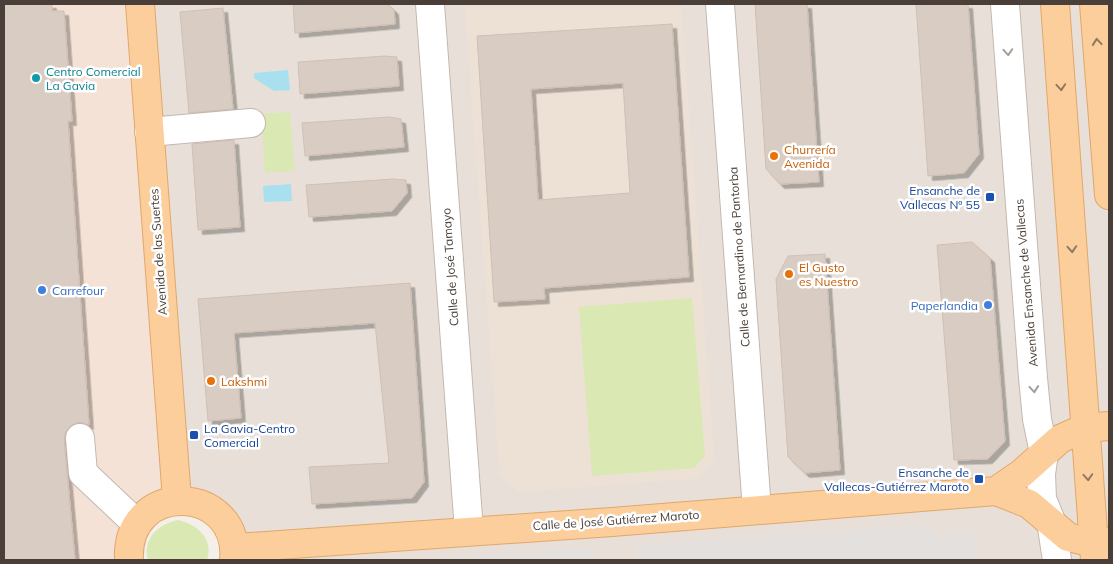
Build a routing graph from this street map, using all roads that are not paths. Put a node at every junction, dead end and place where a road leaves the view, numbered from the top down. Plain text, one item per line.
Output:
1 (140, 4) edge
2 (430, 4) edge
3 (720, 4) edge
4 (1005, 4) edge
5 (1055, 4) edge
6 (1094, 4) edge
7 (251, 124) dead end
8 (149, 132) junction
9 (1109, 195) edge
10 (1097, 427) edge
11 (80, 438) dead end
12 (1044, 453) junction
13 (996, 491) junction
14 (177, 500) junction
15 (757, 510) junction
16 (1051, 521) junction
17 (137, 524) junction
18 (469, 531) junction
19 (1099, 549) edge
20 (234, 554) edge
21 (129, 560) edge
22 (1057, 560) edge

1 - 8 main road, Avenida de las Suertes
2 - 18 street, Calle de José Tamayo
3 - 15 street, Calle de Bernardino de Pantorba
4 -> 12 street, Avenida Ensanche de Vallecas
5 -> 10 main road
9 -> 6 main road
7 - 8 street
8 - 14 main road, Avenida de las Suertes
10 - 12 main road
10 -> 19 main road
11 - 17 street
12 - 13 main road
12 - 16 street, Avenida Ensanche de Vallecas
13 - 15 main road, Calle de José Gutiérrez Maroto
13 - 16 main road, Calle de José Gutiérrez Maroto
14 - 17 main road
14 - 20 main road
15 - 18 main road, Calle de José Gutiérrez Maroto
16 - 19 main road, Calle de José Gutiérrez Maroto
16 - 22 street, Avenida Ensanche de Vallecas
17 - 21 main road
18 - 20 main road, Calle de José Gutiérrez Maroto

